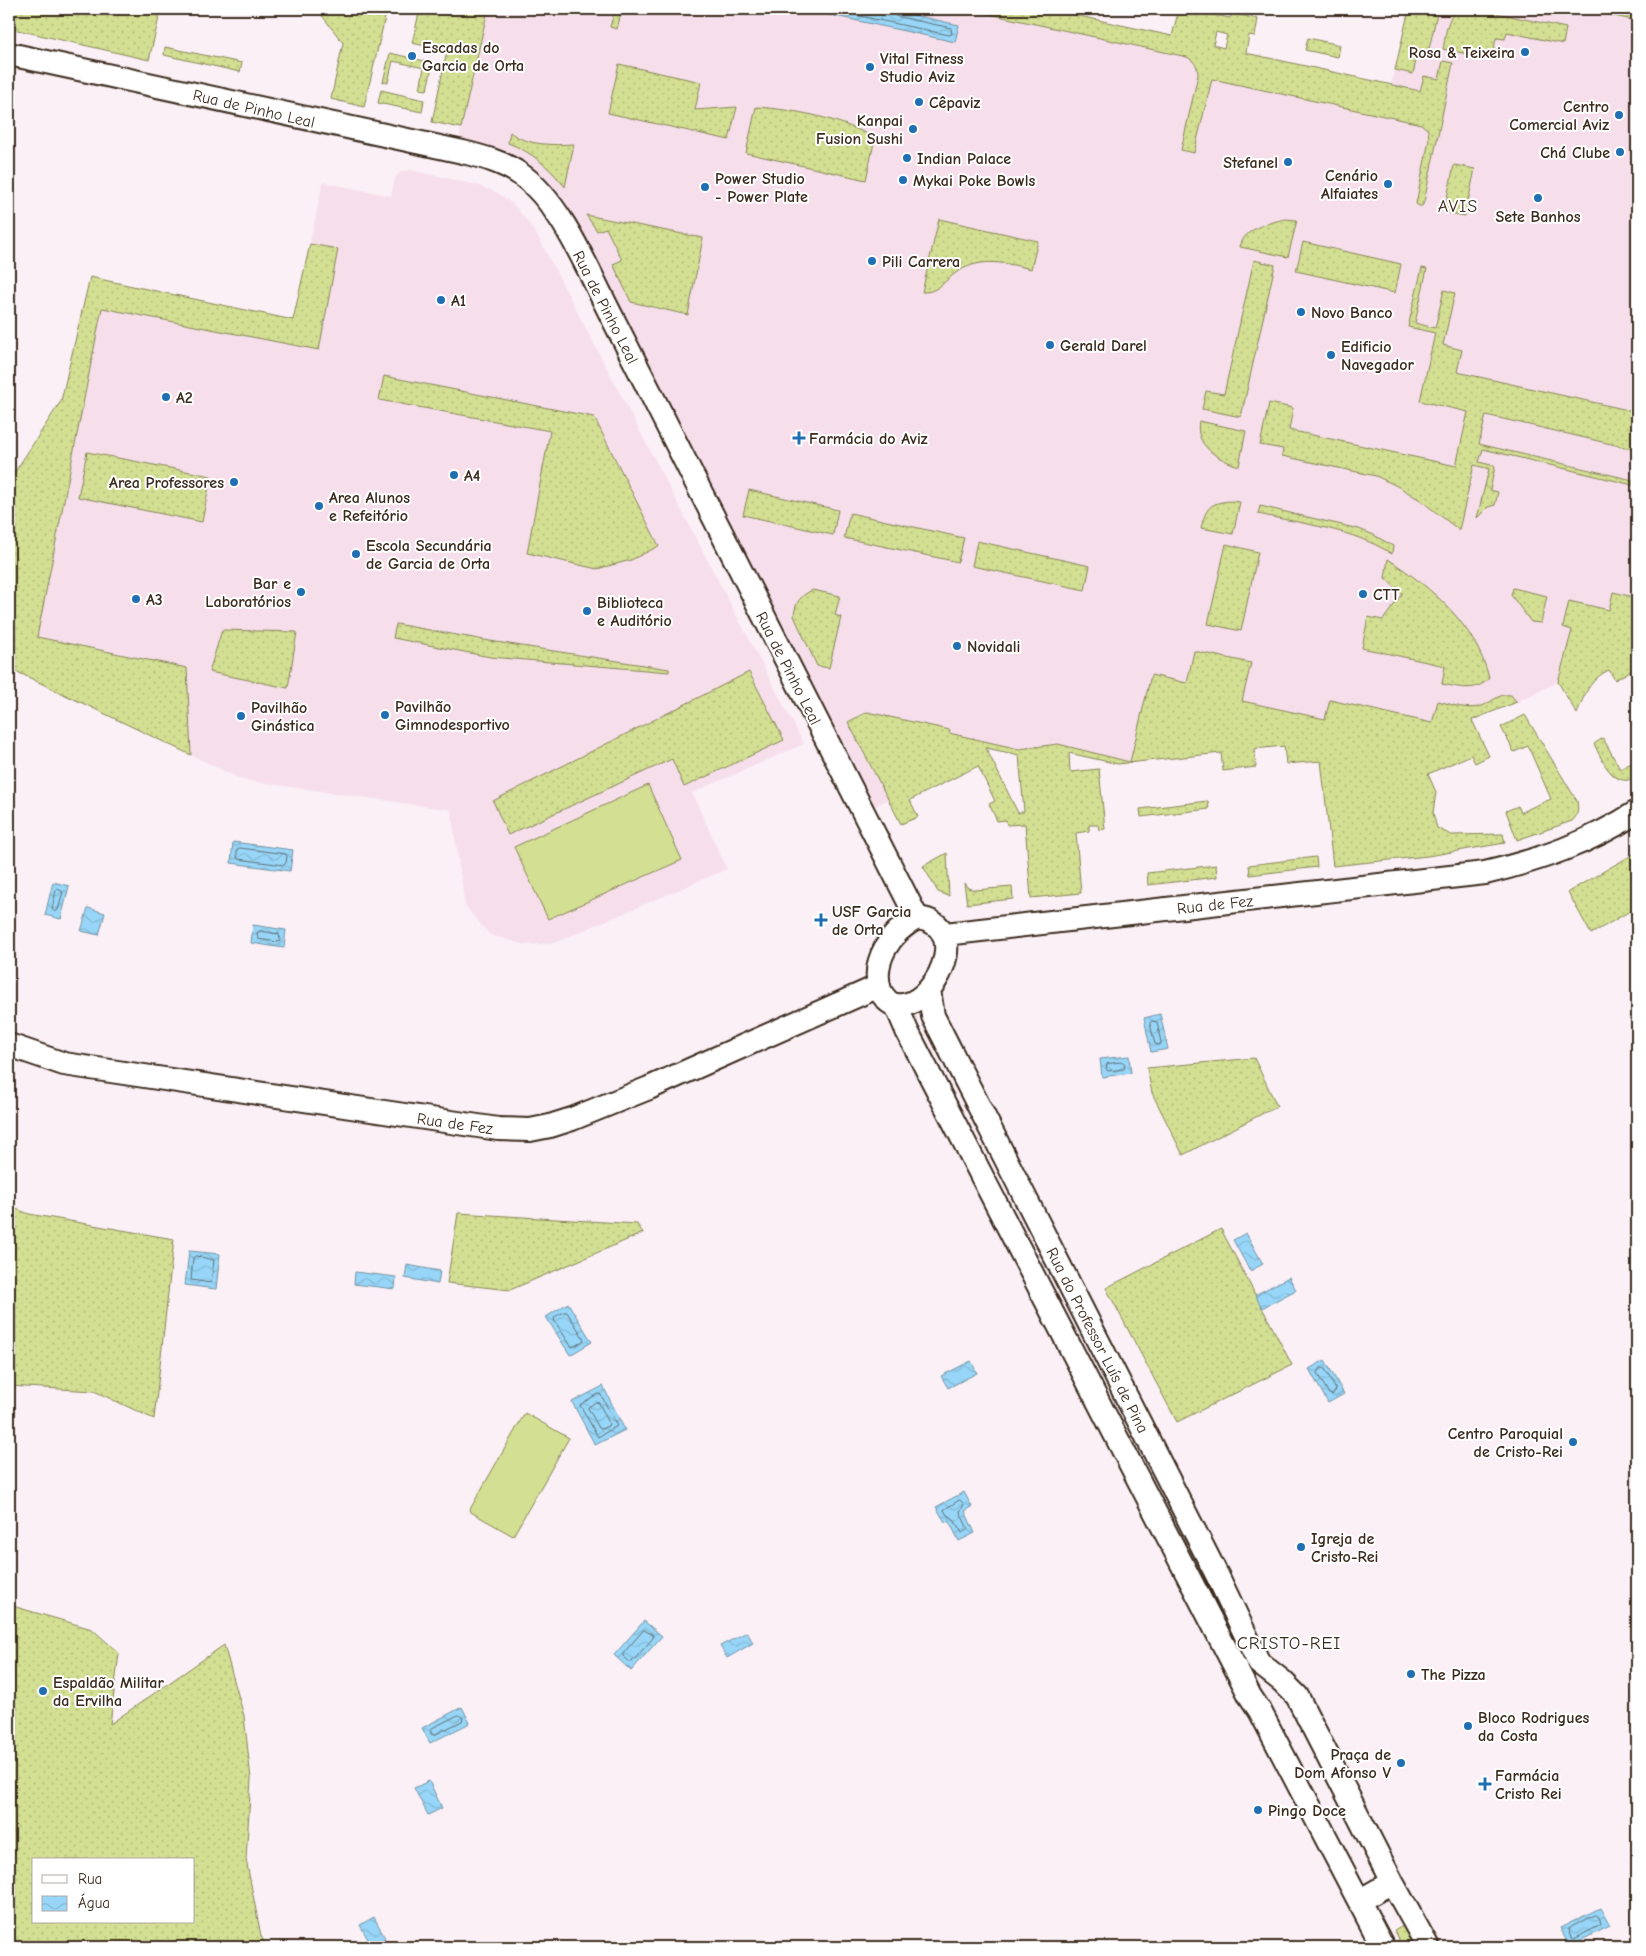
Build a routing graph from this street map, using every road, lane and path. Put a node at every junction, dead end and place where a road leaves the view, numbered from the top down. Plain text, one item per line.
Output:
1 (9, 54) edge
2 (1637, 812) edge
3 (917, 918) junction
4 (945, 934) junction
5 (879, 986) junction
6 (929, 990) junction
7 (896, 1005) junction
8 (9, 1044) edge
9 (1282, 1680) junction
10 (1250, 1696) junction
11 (1392, 1882) junction
12 (1359, 1901) junction
13 (1383, 1947) edge
14 (1428, 1947) edge

1 - 3 street, Rua de Pinho Leal
2 - 4 street, Rua de Fez
3 - 4 street
3 - 5 street
4 - 6 street
5 - 7 street
5 - 8 street, Rua de Fez
6 - 7 street
6 - 9 street, Rua do Professor Luís de Pina
7 - 10 street, Rua do Professor Luís de Pina
9 - 10 street
9 - 11 street
10 - 12 street
11 - 12 street
11 - 14 street
12 - 13 street

